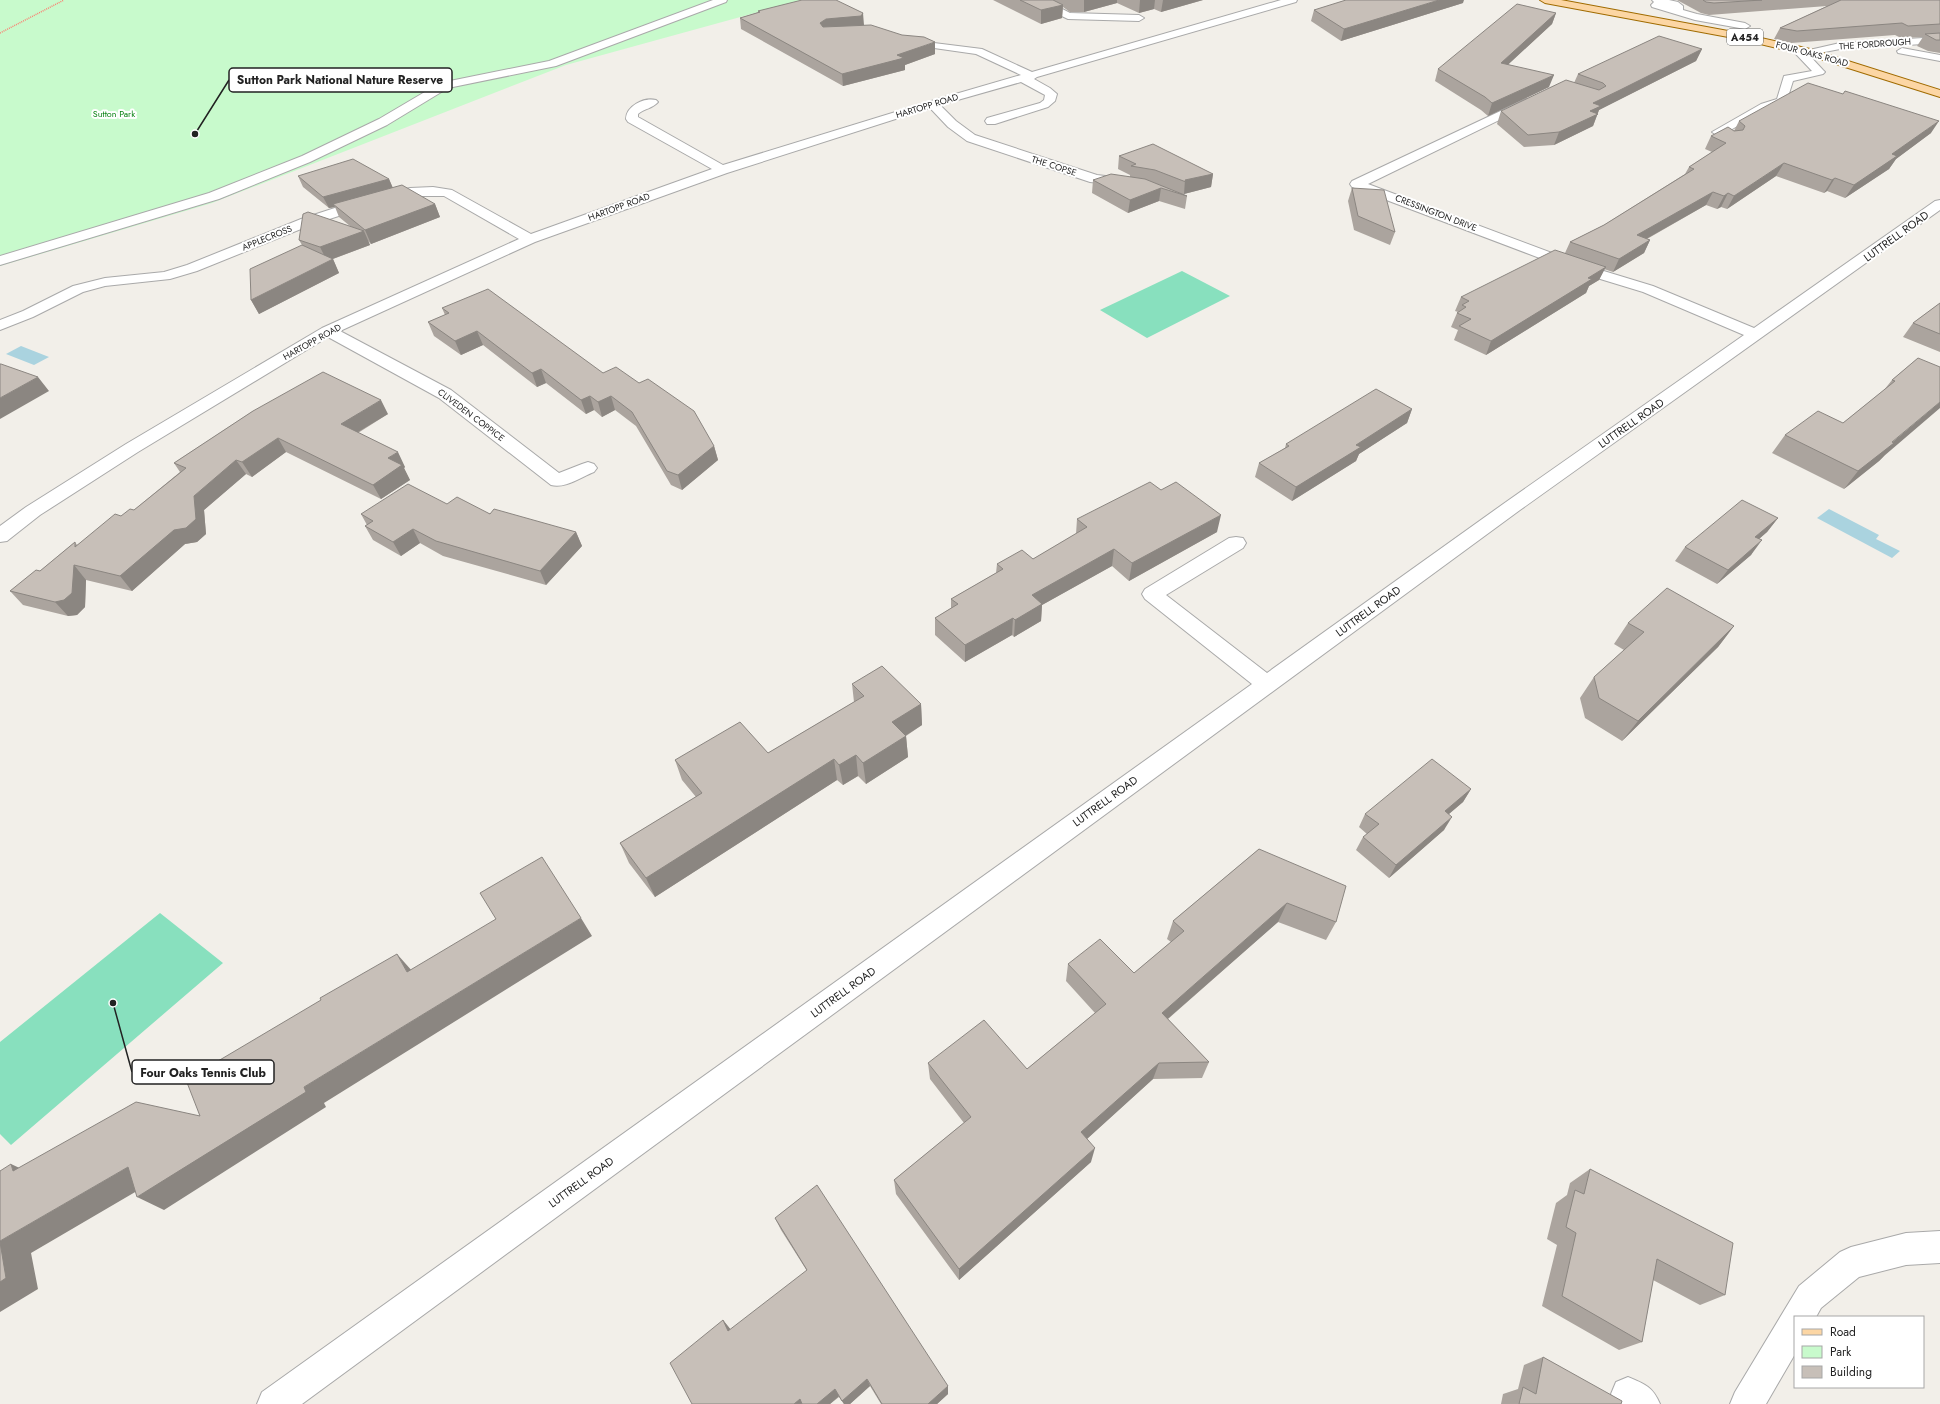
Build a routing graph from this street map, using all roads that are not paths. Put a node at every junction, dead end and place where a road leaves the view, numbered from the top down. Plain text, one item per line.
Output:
1 (722, 0) edge
2 (1292, 0) edge
3 (1545, 0) edge
4 (1659, 1) edge
5 (1041, 2) edge
6 (1564, 2) edge
7 (1115, 6) dead end
8 (1139, 18) junction
9 (1707, 20) junction
10 (1745, 26) dead end
11 (1700, 29) junction
12 (969, 38) dead end
13 (895, 39) edge
14 (1157, 40) junction
15 (1940, 40) edge
16 (943, 46) junction
17 (1797, 49) junction
18 (1810, 52) junction
19 (1822, 56) junction
20 (1940, 58) edge
21 (1028, 77) junction
22 (1940, 94) edge
23 (1539, 97) edge
24 (652, 102) dead end
25 (932, 104) junction
26 (991, 121) dead end
27 (1731, 140) edge
28 (722, 170) junction
29 (1134, 184) edge
30 (1940, 204) edge
31 (530, 239) junction
32 (0, 261) edge
33 (0, 325) edge
34 (328, 331) junction
35 (1757, 335) junction
36 (588, 468) dead end
37 (0, 536) edge
38 (1236, 543) dead end
39 (1267, 684) junction
40 (1940, 1247) edge
41 (1799, 1316) edge
42 (1794, 1325) edge
43 (274, 1404) edge
44 (1747, 1404) edge

1 - 32 street
2 - 14 street, HARTOPP ROAD
3 - 6 main road, FOUR OAKS ROAD / A454
4 - 9 street
5 - 8 street
6 - 11 main road, FOUR OAKS ROAD / A454
7 - 8 street
8 - 14 street
9 - 10 street
9 - 11 street
11 - 17 main road, FOUR OAKS ROAD / A454
12 - 16 street
13 - 16 street
14 - 21 street, HARTOPP ROAD
15 - 18 street, THE FORDROUGH
16 - 21 street
17 - 18 main road, FOUR OAKS ROAD / A454
17 - 27 street
18 - 19 main road, FOUR OAKS ROAD / A454
19 - 20 street
19 - 22 main road, FOUR OAKS ROAD / A454
21 - 25 street, HARTOPP ROAD
21 - 26 street
23 - 35 street, CRESSINGTON DRIVE
24 - 28 street
25 - 28 street, HARTOPP ROAD
25 - 29 street, THE COPSE
28 - 31 street, HARTOPP ROAD
30 - 35 street, LUTTRELL ROAD
31 - 33 street, APPLECROSS
31 - 34 street, HARTOPP ROAD
34 - 36 street, CLIVEDEN COPPICE
34 - 37 street, HARTOPP ROAD
35 - 39 street, LUTTRELL ROAD
38 - 39 street
39 - 43 street, LUTTRELL ROAD
40 - 41 street
42 - 44 street

